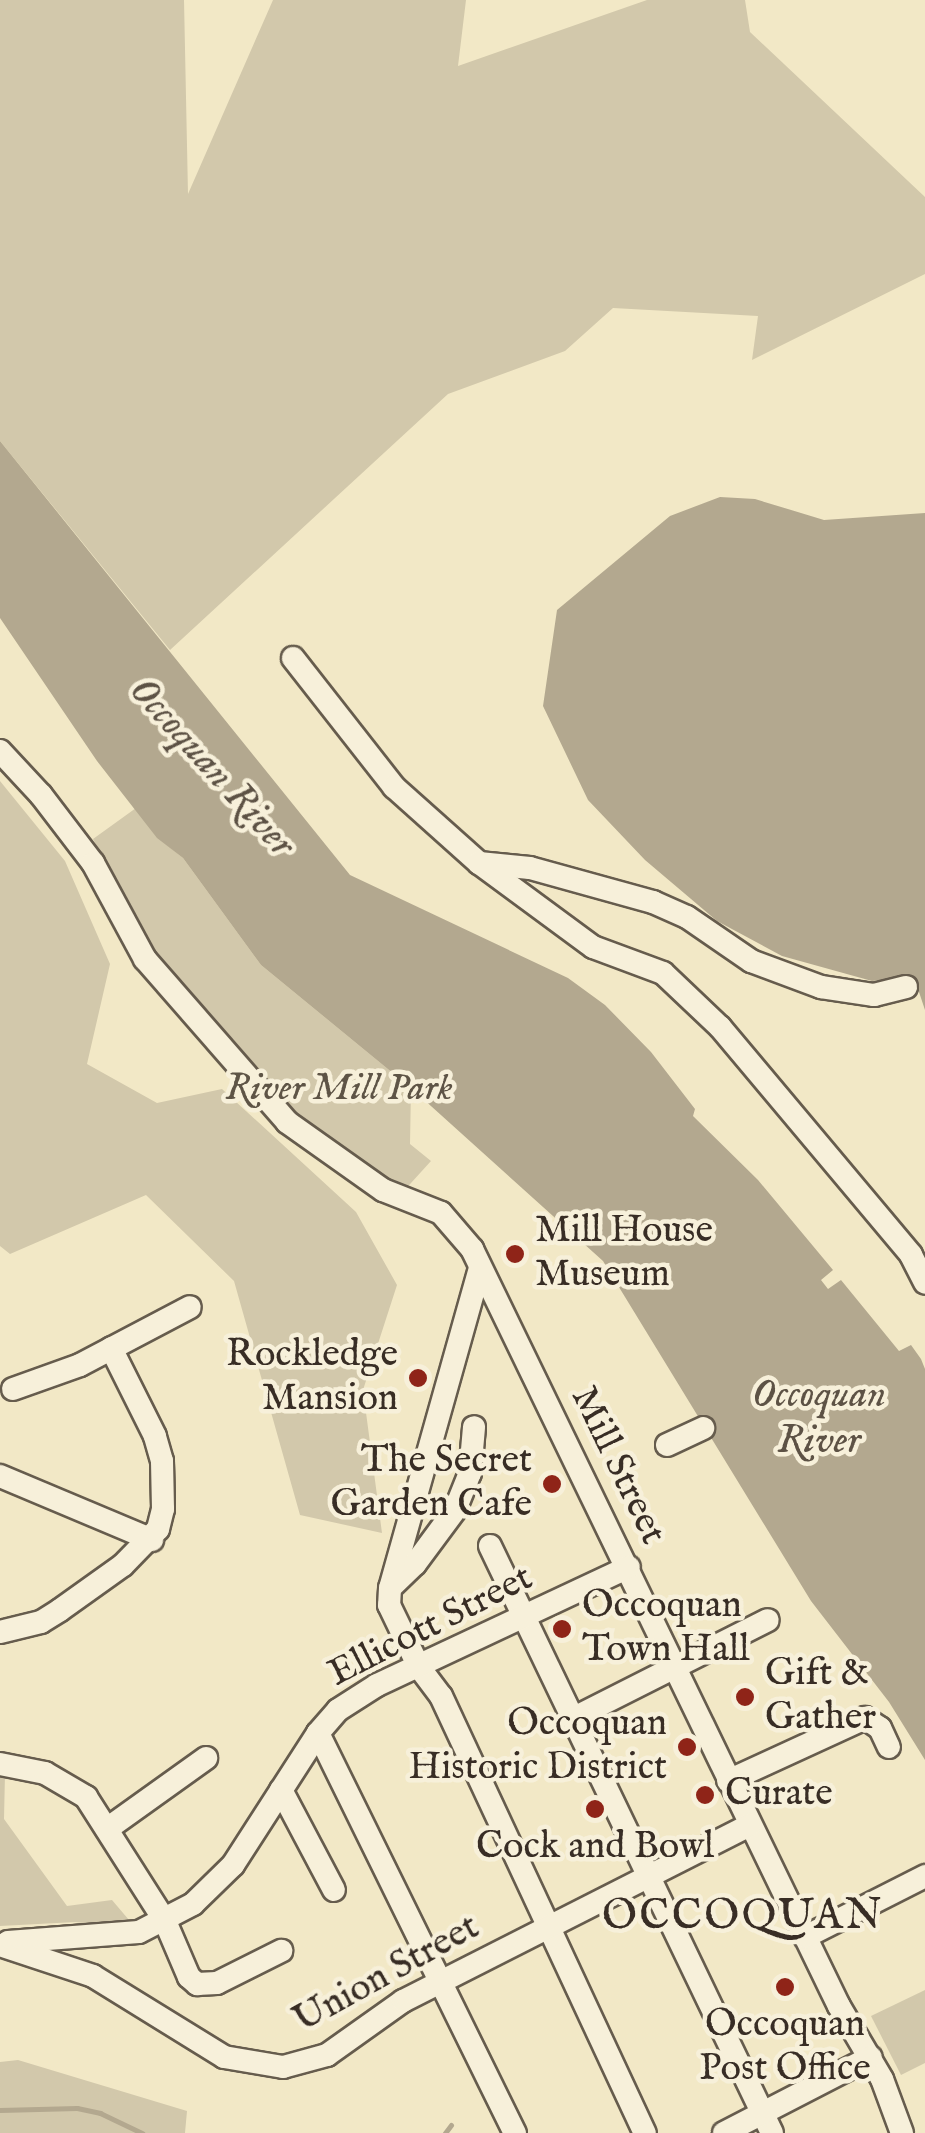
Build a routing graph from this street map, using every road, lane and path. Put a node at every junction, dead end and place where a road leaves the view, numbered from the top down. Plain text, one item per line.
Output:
1 (293, 658) dead end
2 (0, 751) edge
3 (478, 863) junction
4 (906, 987) dead end
5 (480, 1268) junction
6 (925, 1283) edge
7 (190, 1308) dead end
8 (111, 1348) junction
9 (13, 1388) dead end
10 (474, 1428) dead end
11 (703, 1428) dead end
12 (667, 1445) dead end
13 (0, 1476) edge
14 (152, 1540) junction
15 (490, 1546) dead end
16 (629, 1567) junction
17 (390, 1588) junction
18 (525, 1616) junction
19 (768, 1620) dead end
20 (0, 1632) edge
21 (419, 1666) junction
22 (672, 1668) junction
23 (574, 1718) junction
24 (318, 1733) junction
25 (889, 1746) dead end
26 (206, 1758) dead end
27 (0, 1764) edge
28 (728, 1781) junction
29 (281, 1790) junction
30 (750, 1825) junction
31 (108, 1828) junction
32 (650, 1876) junction
33 (925, 1876) edge
34 (334, 1890) dead end
35 (165, 1921) junction
36 (550, 1926) junction
37 (805, 1936) junction
38 (0, 1944) edge
39 (281, 1951) dead end
40 (441, 1981) junction
41 (871, 2058) junction
42 (768, 2123) edge
43 (515, 2133) edge
44 (645, 2133) edge
45 (724, 2133) edge
46 (902, 2133) edge

1 - 3 street
2 - 5 street, Mill Street
3 - 4 street
3 - 6 street
5 - 16 street, Mill Street
5 - 17 street
7 - 8 street
8 - 9 street
8 - 14 street
10 - 17 street
11 - 12 street
13 - 14 street
14 - 20 street
15 - 18 street
16 - 18 street, Ellicott Street
16 - 22 street, Mill Street
17 - 21 street
18 - 21 street, Ellicott Street
18 - 23 street
19 - 22 street
21 - 24 street, Ellicott Street
21 - 36 street
22 - 23 street
22 - 28 street, Mill Street
23 - 32 street
24 - 29 street, Ellicott Street
24 - 40 street
25 - 28 street
26 - 31 street
27 - 31 street
28 - 30 street, Mill Street
29 - 34 street
29 - 35 street, Ellicott Street
30 - 32 street, Union Street
30 - 37 street, Mill Street
31 - 35 street
32 - 36 street, Union Street
32 - 42 street
33 - 37 street
35 - 38 street, Ellicott Street
35 - 39 street
36 - 40 street, Union Street
36 - 44 street
37 - 41 street, Mill Street
38 - 40 street, Union Street
40 - 43 street
41 - 42 street
41 - 46 street, Mill Street
42 - 45 street

